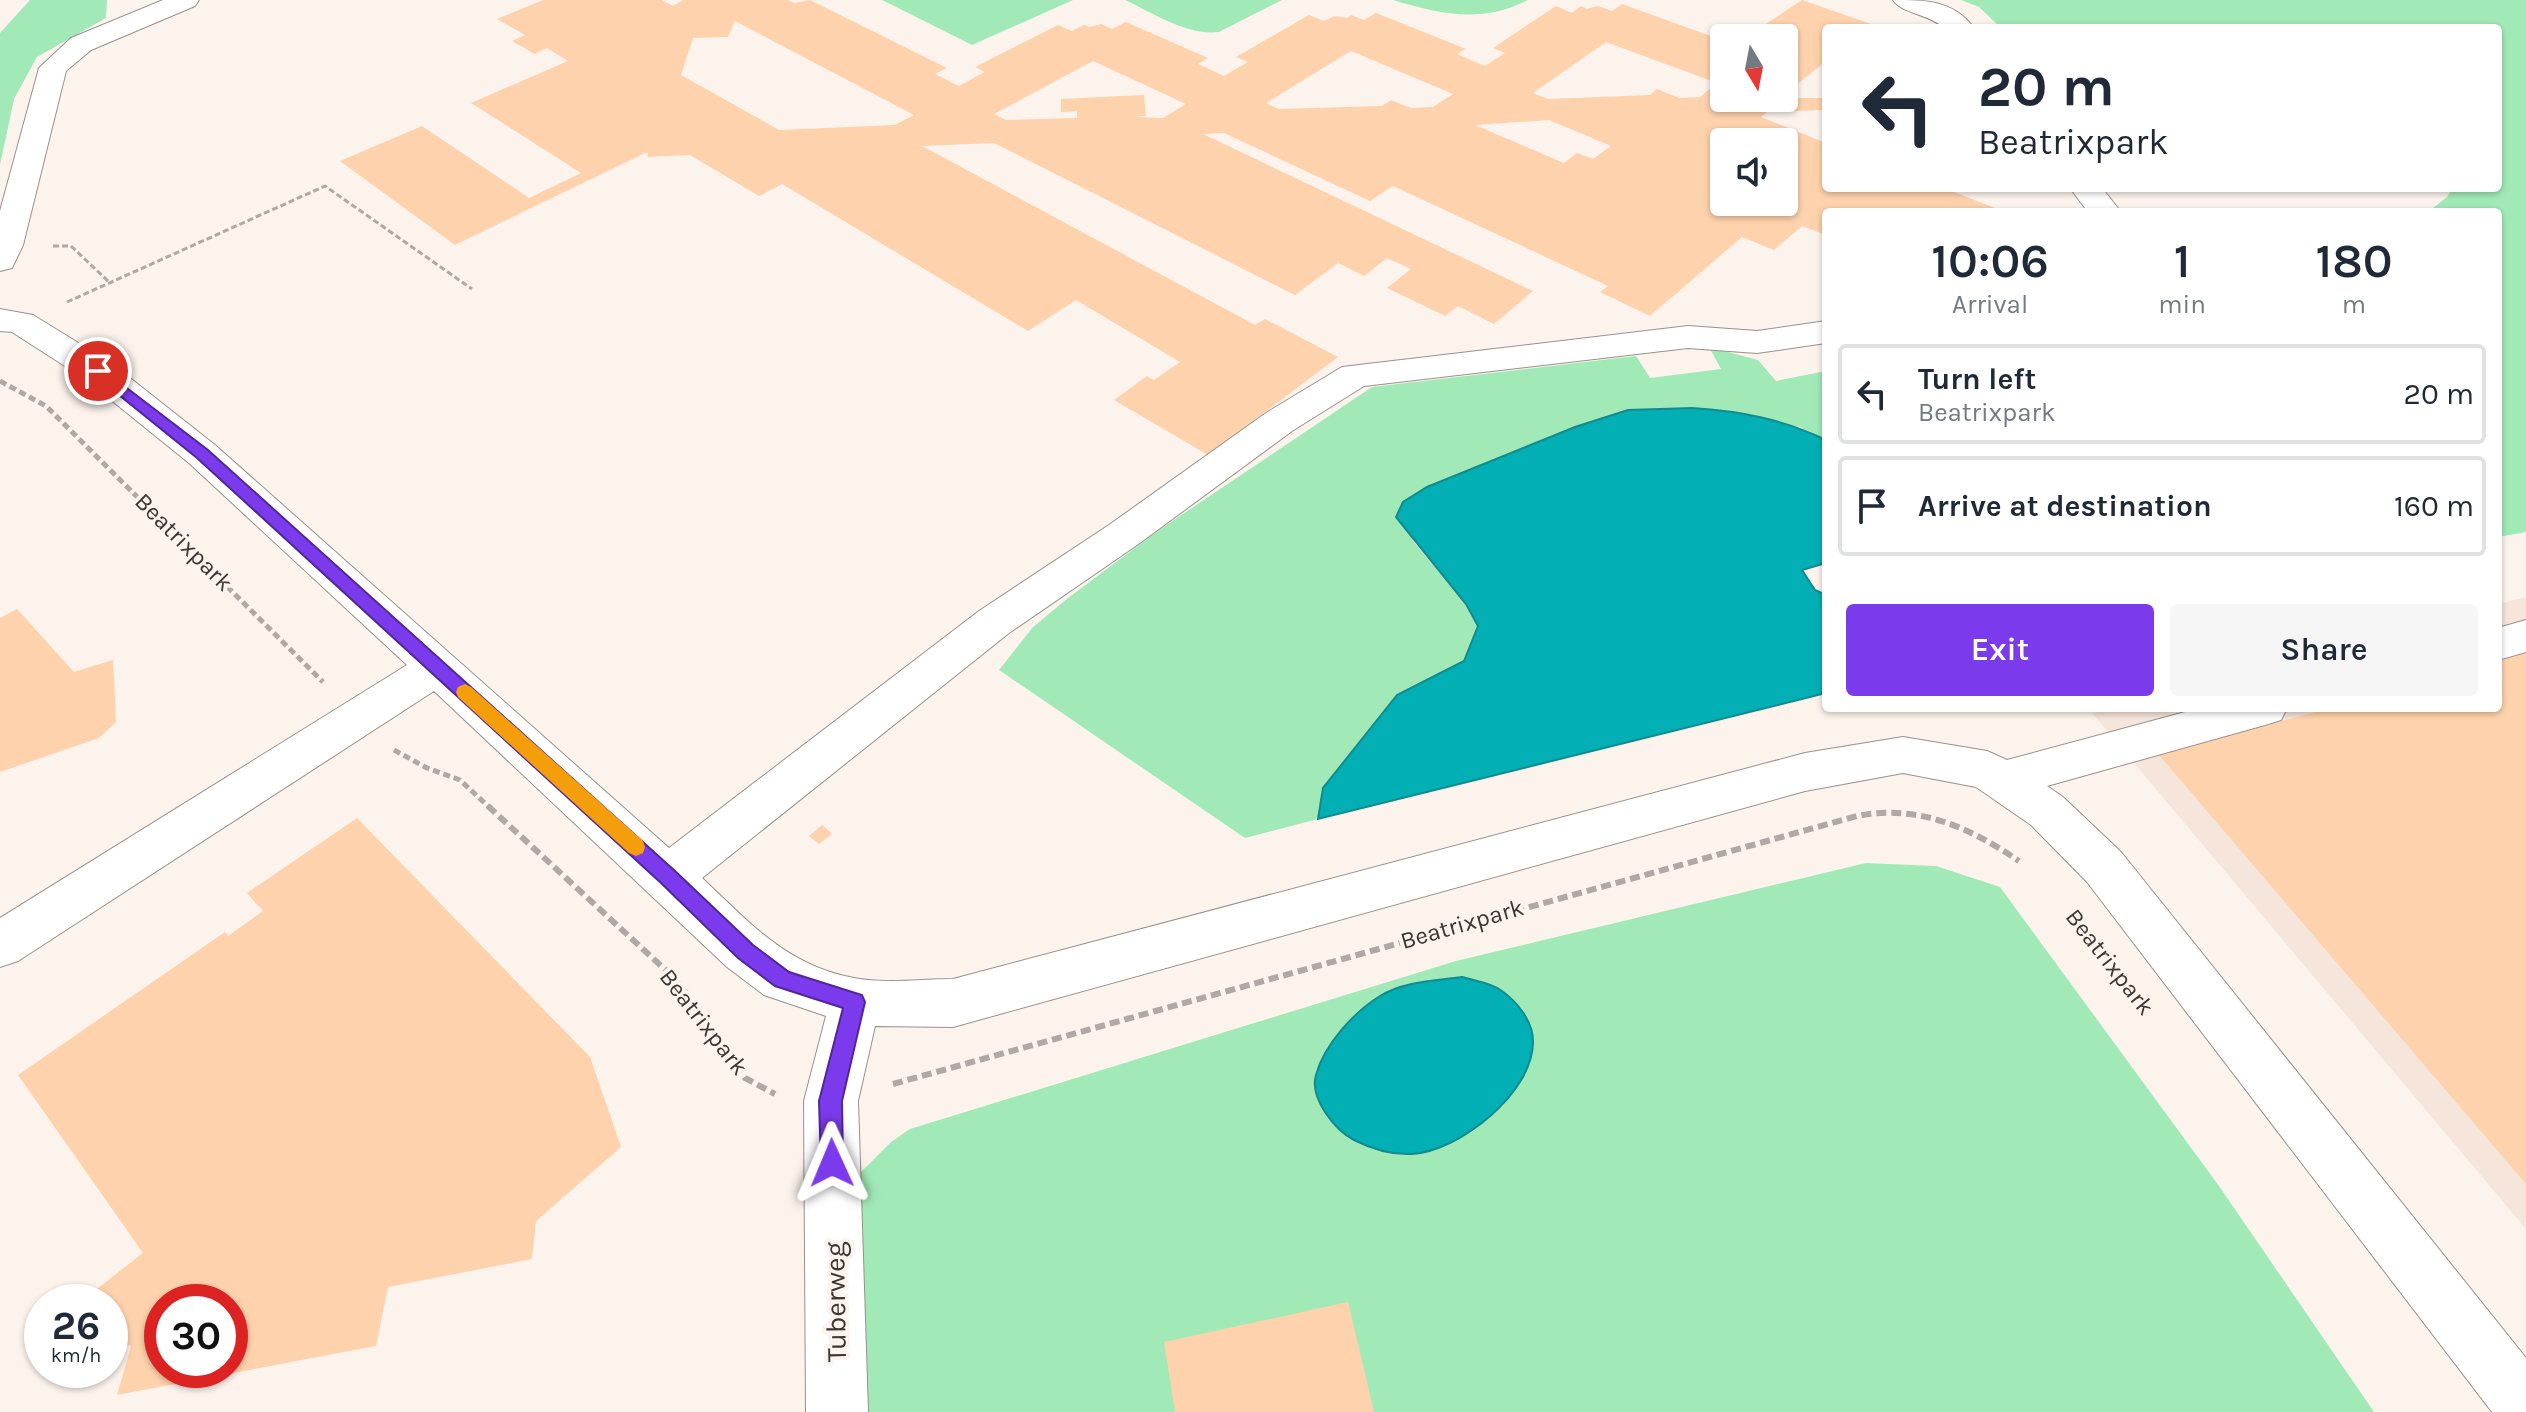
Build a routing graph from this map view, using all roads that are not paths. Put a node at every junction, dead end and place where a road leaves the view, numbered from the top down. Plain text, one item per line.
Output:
1 (186, 0) edge
2 (1906, 0) edge
3 (1956, 24) edge
4 (2089, 192) edge
5 (2102, 208) edge
6 (4, 253) edge
7 (10, 321) edge
8 (1822, 333) edge
9 (2526, 636) edge
10 (2502, 643) edge
11 (438, 667) junction
12 (2250, 712) edge
13 (2002, 780) junction
14 (668, 877) junction
15 (0, 945) edge
16 (855, 1002) junction
17 (2526, 1407) edge
18 (837, 1412) edge

1 - 6 street
2 - 3 street
4 - 5 street
7 - 11 street
8 - 14 street
9 - 10 street
11 - 14 street
11 - 15 street
12 - 13 street
13 - 16 street
13 - 17 street
14 - 16 street
16 - 18 street, Tuberweg

